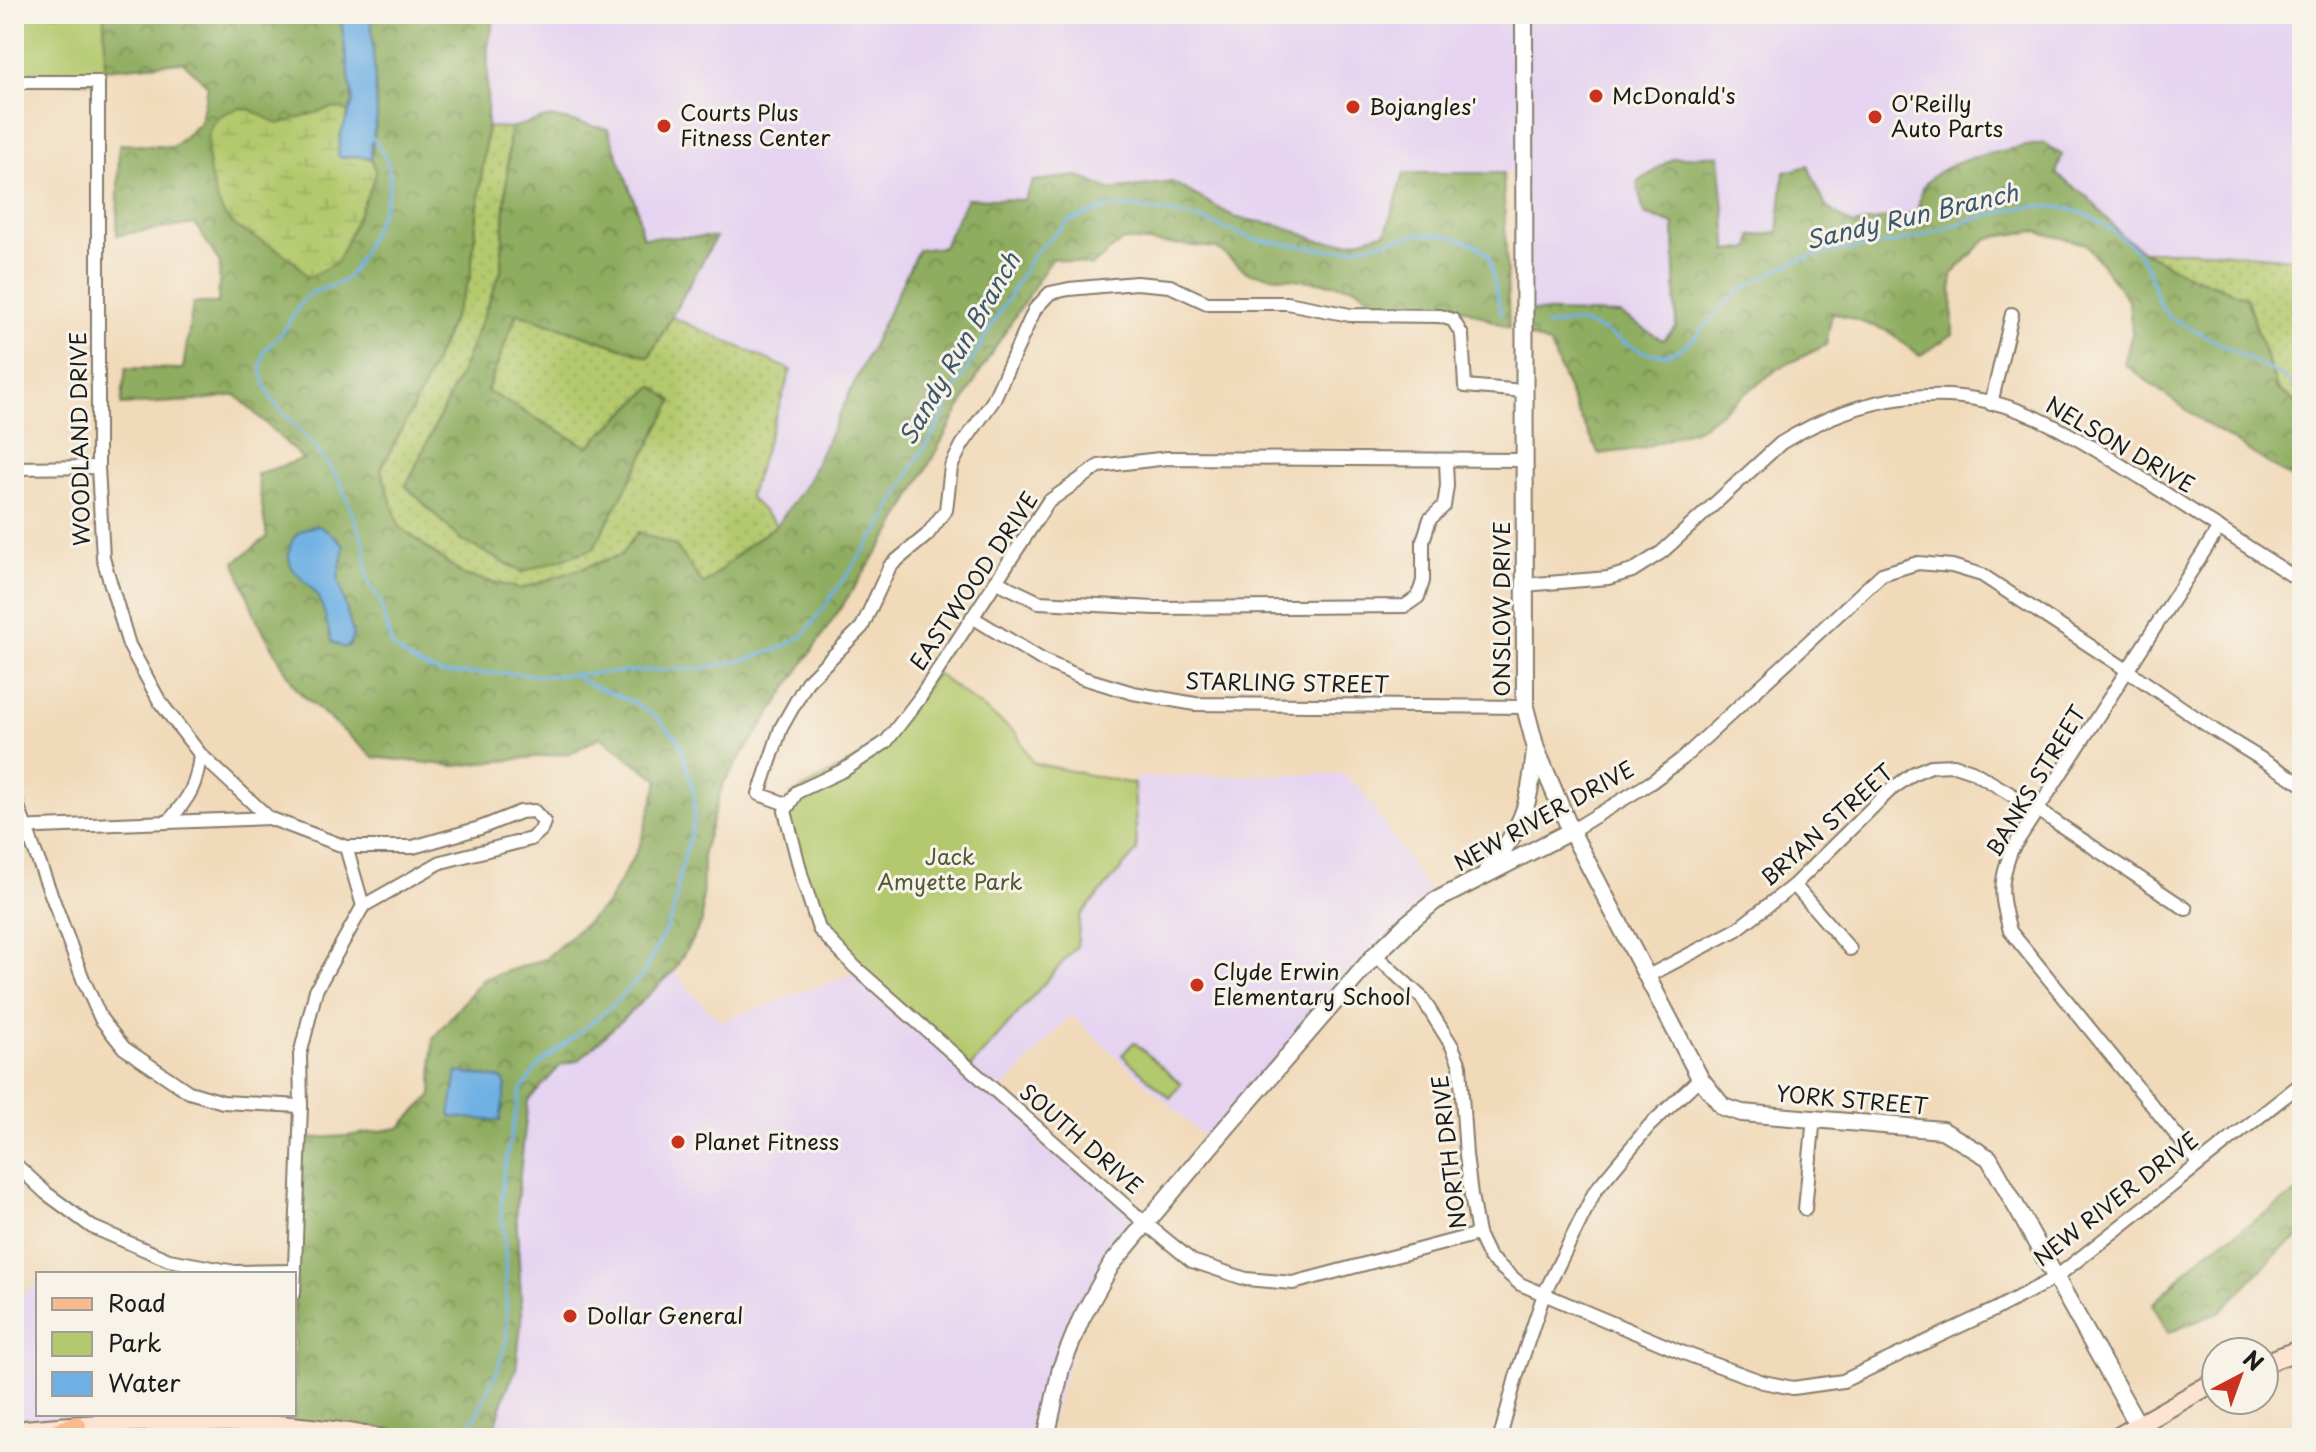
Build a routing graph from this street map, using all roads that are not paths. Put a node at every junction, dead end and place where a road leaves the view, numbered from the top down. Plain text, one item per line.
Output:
1 (1524, 14) edge
2 (14, 82) edge
3 (2012, 314) dead end
4 (1524, 391) junction
5 (1991, 404) junction
6 (1446, 460) junction
7 (1524, 460) junction
8 (98, 467) junction
9 (14, 468) edge
10 (2219, 528) junction
11 (995, 581) junction
12 (2302, 582) edge
13 (1524, 585) junction
14 (972, 617) junction
15 (2127, 670) junction
16 (1525, 707) junction
17 (1536, 749) junction
18 (200, 754) junction
19 (2302, 784) edge
20 (14, 796) edge
21 (787, 808) junction
22 (2039, 811) junction
23 (269, 818) junction
24 (168, 822) junction
25 (20, 828) edge
26 (1571, 831) junction
27 (346, 847) junction
28 (1481, 878) junction
29 (1794, 885) junction
30 (363, 906) junction
31 (2186, 909) dead end
32 (1850, 949) dead end
33 (1375, 955) junction
34 (1648, 976) junction
35 (1700, 1078) junction
36 (2302, 1083) edge
37 (301, 1106) junction
38 (1814, 1117) junction
39 (14, 1163) edge
40 (2199, 1163) junction
41 (1805, 1209) dead end
42 (1144, 1222) junction
43 (1478, 1234) junction
44 (295, 1271) joint
45 (2055, 1278) junction
46 (1544, 1294) junction
47 (2302, 1349) edge
48 (2280, 1357) edge
49 (2200, 1390) edge
50 (291, 1420) edge
51 (2138, 1425) junction
52 (76, 1426) junction
53 (14, 1431) edge
54 (47, 1438) edge
55 (378, 1438) edge
56 (1046, 1438) edge
57 (1500, 1438) edge
58 (2116, 1438) edge

1 - 4 street, ONSLOW DRIVE
2 - 8 street, WOODLAND DRIVE
3 - 5 street
4 - 7 street, ONSLOW DRIVE
4 - 21 street
5 - 10 street, NELSON DRIVE
5 - 13 street, NELSON DRIVE
6 - 7 street, EASTWOOD DRIVE
6 - 11 street, EASTWOOD DRIVE
6 - 11 street
7 - 13 street, ONSLOW DRIVE
8 - 9 street
8 - 18 street, WOODLAND DRIVE
10 - 12 street, NELSON DRIVE
10 - 15 street, BANKS STREET
11 - 14 street, EASTWOOD DRIVE
13 - 16 street, ONSLOW DRIVE
14 - 16 street, STARLING STREET
14 - 21 street, EASTWOOD DRIVE
15 - 19 street, NEW RIVER DRIVE
15 - 22 street, BANKS STREET
15 - 26 street, NEW RIVER DRIVE
16 - 17 street, ONSLOW DRIVE
17 - 26 street, ONSLOW DRIVE
17 - 28 street
18 - 23 street, WOODLAND DRIVE
18 - 24 street
20 - 25 street
21 - 42 street, SOUTH DRIVE
22 - 29 street, BRYAN STREET
22 - 31 street, BRYAN STREET
22 - 40 street, BANKS STREET
23 - 24 street
23 - 27 street, WOODLAND DRIVE
24 - 25 street
25 - 37 street
26 - 28 street, NEW RIVER DRIVE
26 - 34 street, ONSLOW DRIVE
27 - 30 street
27 - 30 street
28 - 33 street, NEW RIVER DRIVE
29 - 32 street
29 - 34 street, BRYAN STREET
30 - 37 street
33 - 42 street, NEW RIVER DRIVE
33 - 43 street, NORTH DRIVE
34 - 35 street, ONSLOW DRIVE
35 - 38 street, YORK STREET
35 - 46 street
36 - 40 street, NEW RIVER DRIVE
37 - 44 street
38 - 41 street
38 - 45 street, YORK STREET
39 - 44 street
40 - 45 street, NEW RIVER DRIVE
42 - 43 street, SOUTH DRIVE
42 - 56 street, NEW RIVER DRIVE
43 - 46 street, NORTH DRIVE
45 - 46 street, NEW RIVER DRIVE
45 - 51 street, YORK STREET
46 - 57 street
47 - 48 main road
49 - 51 main road
50 - 52 main road
50 - 55 main road
51 - 58 main road
52 - 53 main road
52 - 54 main road

